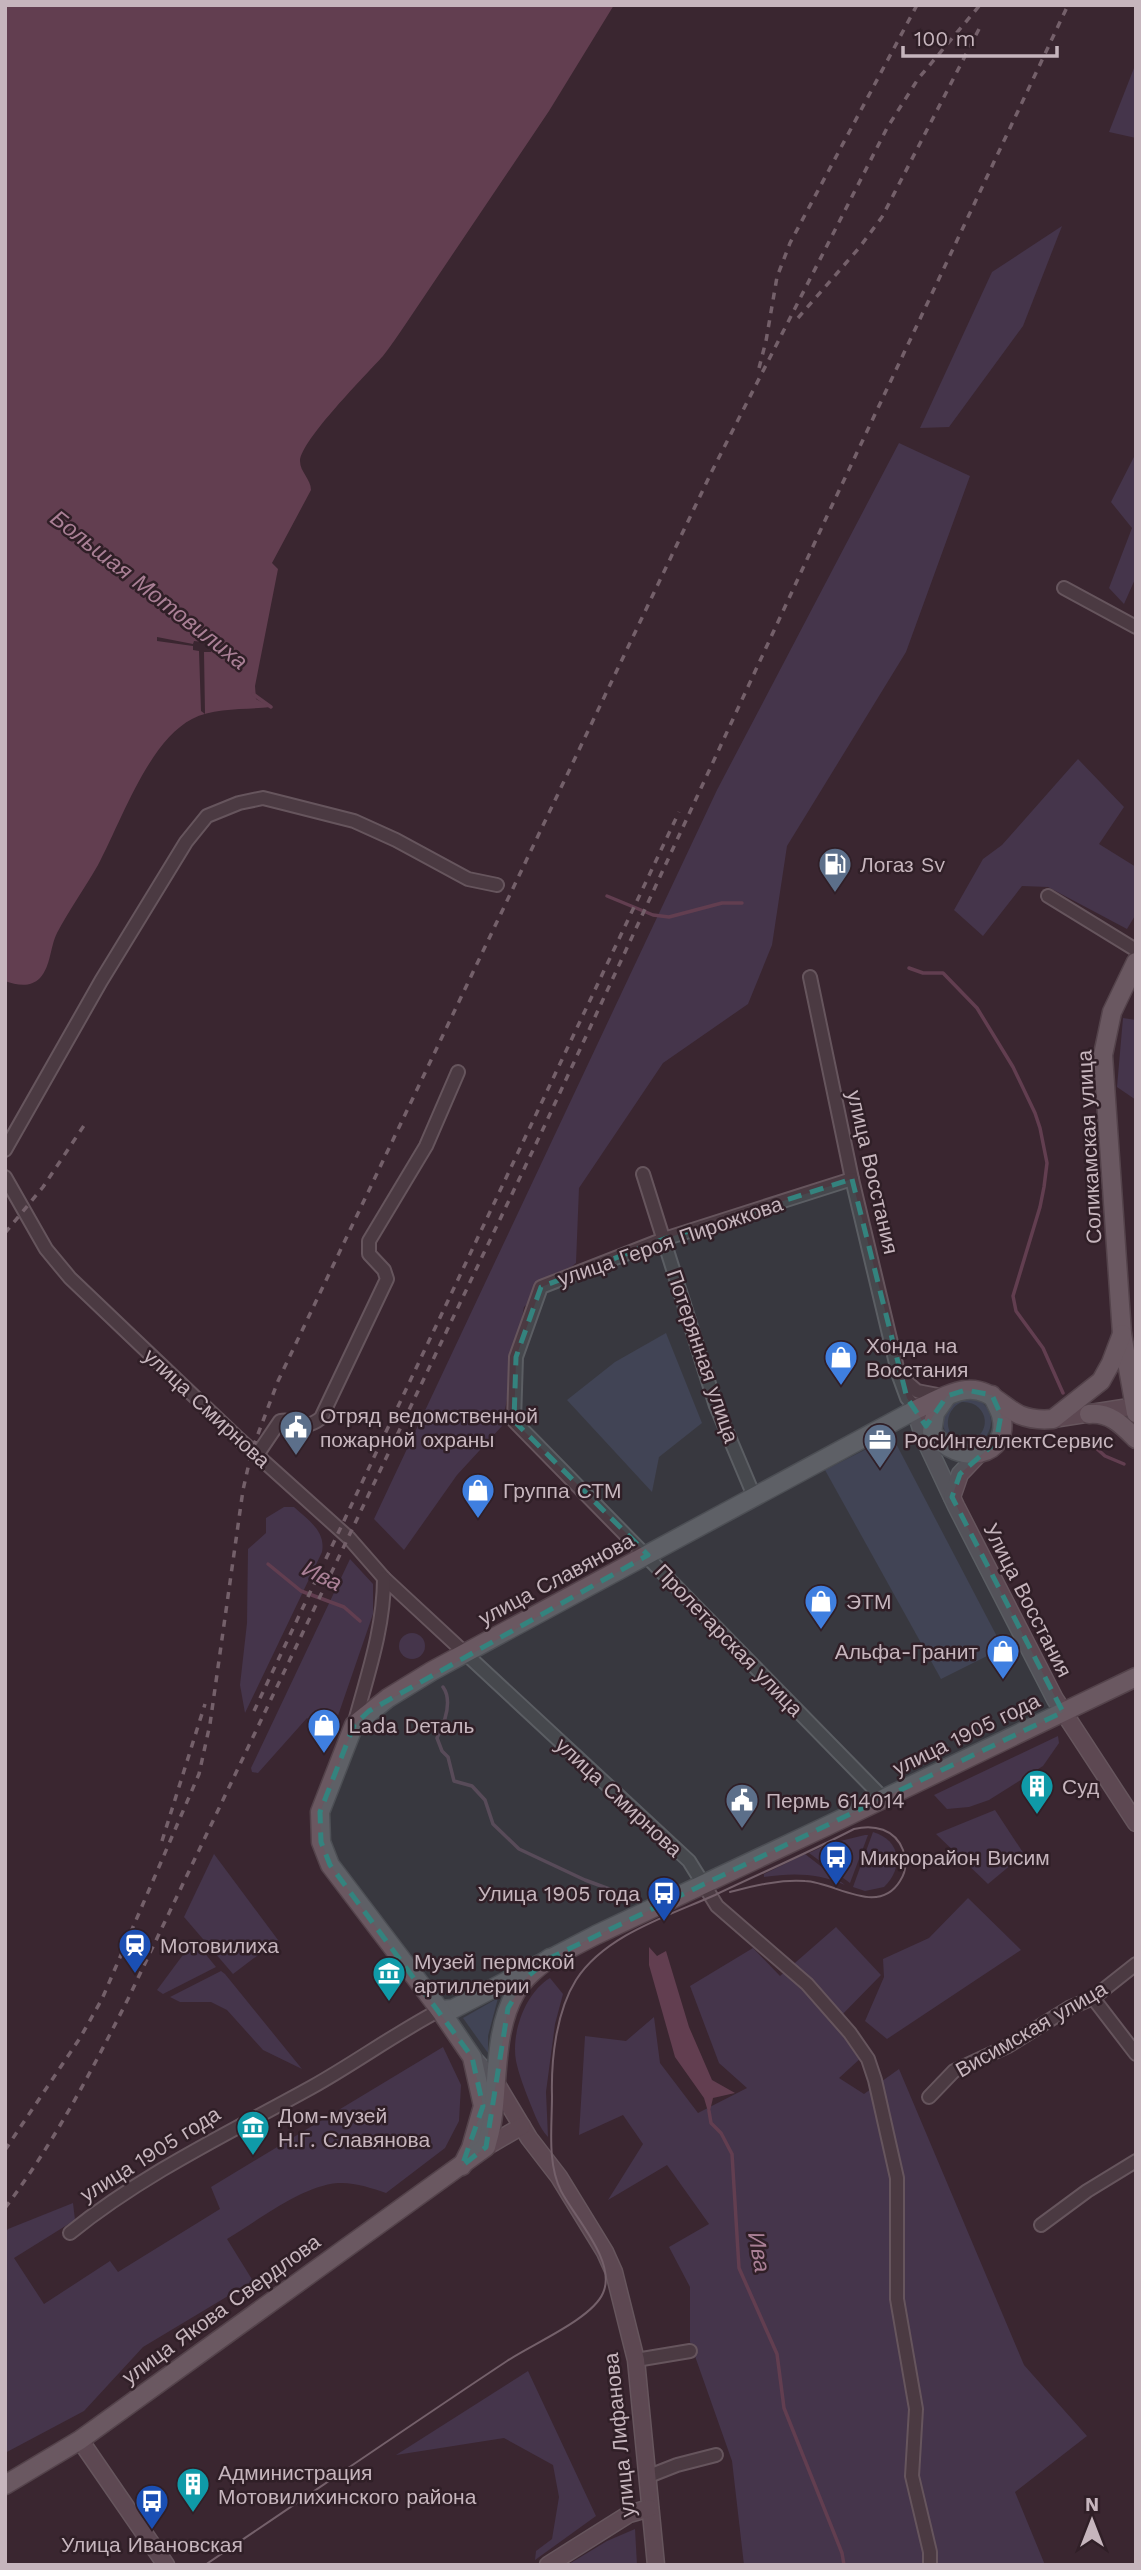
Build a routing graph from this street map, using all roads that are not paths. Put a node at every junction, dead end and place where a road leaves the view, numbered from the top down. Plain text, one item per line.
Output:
1 (1064, 588) dead end
2 (1136, 627) edge
3 (497, 885) dead end
4 (1048, 896) dead end
5 (1136, 950) edge
6 (1136, 962) edge
7 (810, 977) dead end
8 (458, 1072) dead end
9 (5, 1150) edge
10 (643, 1174) dead end
11 (5, 1177) edge
12 (852, 1179) junction
13 (664, 1239) junction
14 (1122, 1335) junction
15 (899, 1376) junction
16 (992, 1395) junction
17 (947, 1396) junction
18 (1135, 1409) edge
19 (915, 1410) junction
20 (1089, 1414) junction
21 (1053, 1419) junction
22 (514, 1421) joint
23 (932, 1432) junction
24 (1136, 1439) edge
25 (979, 1454) junction
26 (257, 1455) junction
27 (942, 1477) junction
28 (754, 1496) junction
29 (954, 1502) junction
30 (647, 1556) junction
31 (384, 1578) junction
32 (466, 1653) junction
33 (1136, 1677) edge
34 (1063, 1712) junction
35 (354, 1725) junction
36 (884, 1799) junction
37 (1136, 1823) edge
38 (704, 1884) junction
39 (550, 1958) junction
40 (1136, 1964) edge
41 (1093, 1998) junction
42 (440, 2010) junction
43 (500, 2044) junction
44 (1136, 2054) edge
45 (472, 2057) junction
46 (496, 2083) junction
47 (929, 2097) dead end
48 (522, 2126) junction
49 (486, 2147) junction
50 (542, 2154) junction
51 (1136, 2161) edge
52 (462, 2166) junction
53 (1041, 2225) dead end
54 (70, 2233) dead end
55 (690, 2351) dead end
56 (636, 2360) junction
57 (80, 2440) junction
58 (716, 2455) dead end
59 (649, 2476) junction
60 (5, 2485) edge
61 (650, 2508) junction
62 (166, 2565) edge
63 (548, 2565) edge
64 (656, 2565) edge
65 (930, 2565) edge

1 - 2 street
3 - 9 street
4 - 5 street
6 - 14 main road, Соликамская улица
7 - 12 street, улица Восстания
8 - 26 street
10 - 13 street, Потерянная улица
11 - 26 street, улица Смирнова
12 - 13 street, улица Героя Пирожкова
12 - 15 street, улица Восстания
13 - 22 street, улица Героя Пирожкова
13 - 28 street, Потерянная улица
14 - 18 main road, Соликамская улица
14 - 21 main road, Соликамская улица
15 - 17 street
15 - 19 street, улица Восстания
16 - 17 main road
16 - 21 main road
16 - 25 main road
17 - 19 main road, улица Славянова
17 - 23 main road
18 - 20 street
19 - 23 street, улица Восстания
19 - 27 street
19 - 28 main road, улица Славянова
20 - 21 street
20 - 24 main road
22 - 30 street, Пролетарская улица
23 - 25 main road
23 - 27 street
25 - 29 street
26 - 31 street, улица Смирнова
27 - 29 street, Улица Восстания
28 - 30 main road, улица Славянова
29 - 34 street, Улица Восстания
30 - 32 main road, улица Славянова
30 - 36 street, Пролетарская улица
31 - 32 street, улица Смирнова
31 - 35 street
32 - 35 main road, улица Славянова
32 - 38 street, улица Смирнова
33 - 34 main road, улица 1905 года
34 - 36 main road, улица 1905 года
34 - 37 street
35 - 42 main road
36 - 38 main road, улица 1905 года
38 - 39 main road, улица 1905 года
38 - 65 street, улица Смирнова
39 - 42 main road, улица 1905 года
39 - 43 main road, улица 1905 года
40 - 41 street, Висимская улица
41 - 44 street
41 - 47 street, Висимская улица
42 - 45 main road
42 - 54 street, улица 1905 года
43 - 46 main road, улица 1905 года
43 - 50 street, улица Лифанова
45 - 46 street, улица Лифанова
45 - 52 main road
46 - 48 street, улица Лифанова
46 - 49 main road
48 - 49 street
48 - 50 street, улица Лифанова
49 - 52 main road, улица Якова Свердлова
50 - 56 street, улица Лифанова
51 - 53 street
52 - 57 main road, улица Якова Свердлова
55 - 56 street
56 - 59 street, улица Лифанова
57 - 60 main road, улица Якова Свердлова
57 - 62 street
58 - 59 street
59 - 61 street, улица Лифанова
61 - 63 street
61 - 64 street, улица Лифанова

